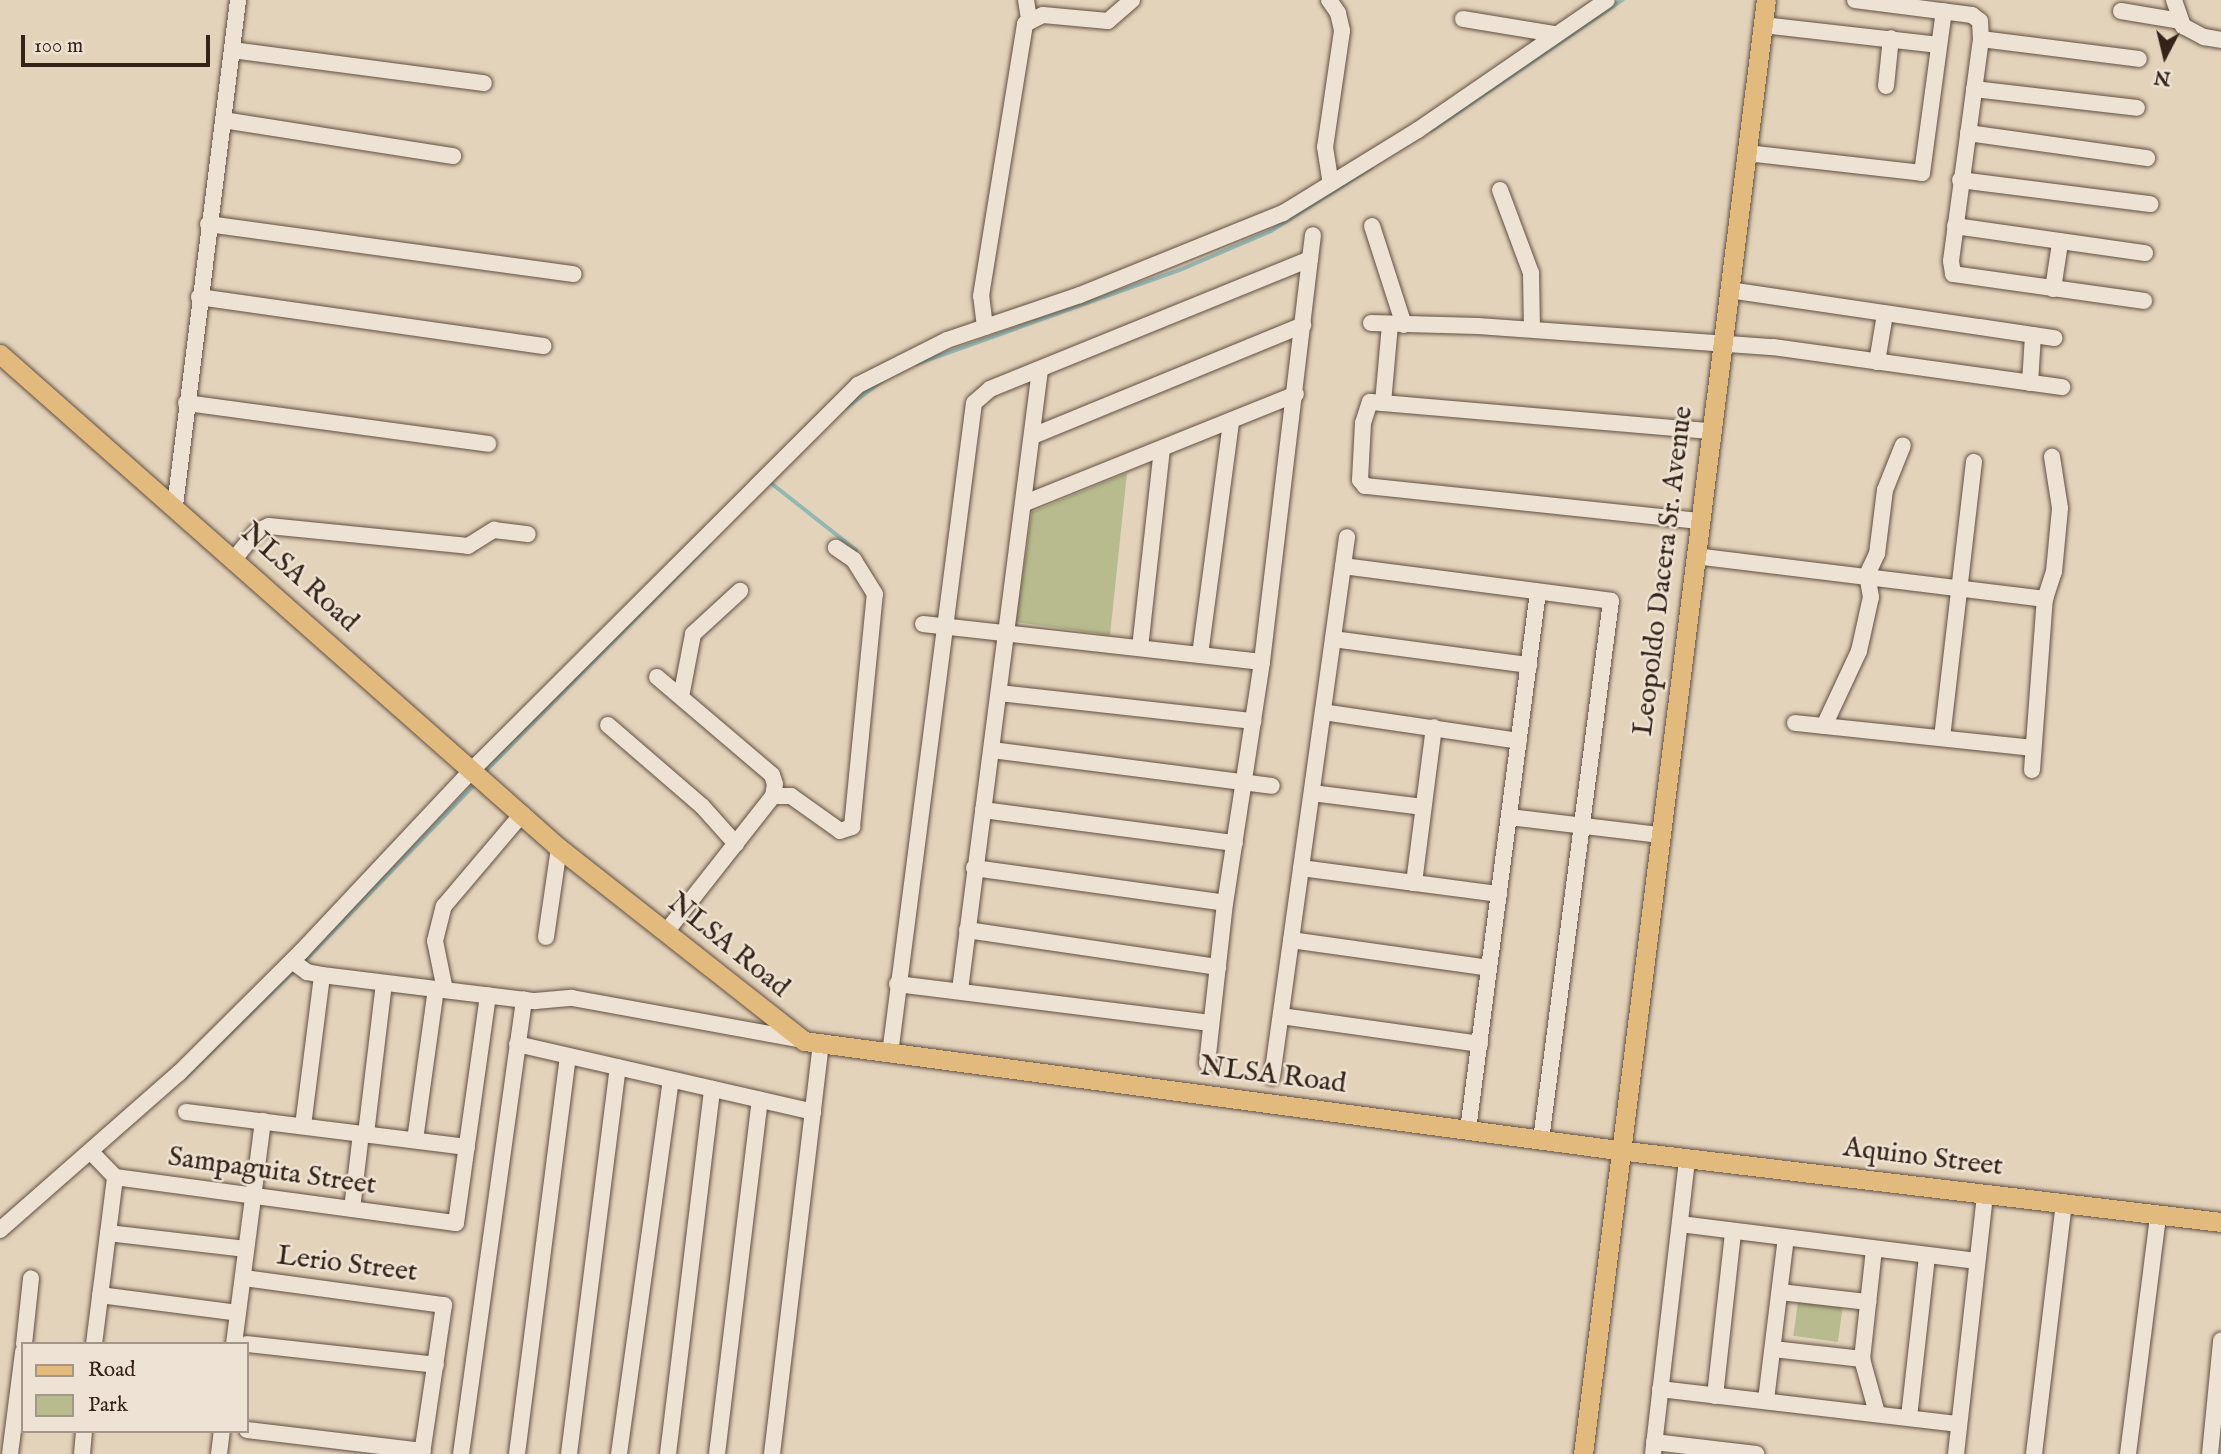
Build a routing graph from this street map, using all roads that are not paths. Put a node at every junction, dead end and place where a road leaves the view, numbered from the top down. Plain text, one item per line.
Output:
1 (238, 0) edge
2 (1026, 0) edge
3 (1132, 0) edge
4 (1329, 0) edge
5 (1607, 0) edge
6 (1766, 0) edge
7 (1856, 0) edge
8 (2174, 0) edge
9 (1944, 11) junction
10 (2121, 11) dead end
11 (1029, 19) junction
12 (1463, 19) dead end
13 (2181, 21) junction
14 (1763, 24) junction
15 (1555, 34) junction
16 (1891, 38) junction
17 (1981, 39) junction
18 (2221, 40) edge
19 (1939, 45) junction
20 (232, 50) junction
21 (2139, 59) dead end
22 (484, 83) dead end
23 (1886, 86) dead end
24 (1974, 89) junction
25 (2137, 108) dead end
26 (223, 120) junction
27 (1968, 133) junction
28 (1746, 153) junction
29 (453, 156) dead end
30 (2147, 158) dead end
31 (1961, 180) junction
32 (1331, 183) junction
33 (1500, 190) dead end
34 (2150, 204) dead end
35 (208, 224) junction
36 (1372, 226) dead end
37 (1955, 226) junction
38 (1313, 235) dead end
39 (2060, 243) junction
40 (2145, 253) dead end
41 (1310, 259) junction
42 (573, 274) dead end
43 (2053, 289) junction
44 (1729, 290) junction
45 (199, 297) junction
46 (2144, 301) dead end
47 (1885, 314) junction
48 (1371, 323) dead end
49 (1397, 324) junction
50 (1303, 325) junction
51 (985, 327) junction
52 (1532, 329) junction
53 (2033, 335) junction
54 (2054, 338) dead end
55 (1722, 344) junction
56 (544, 346) dead end
57 (0, 354) edge
58 (1877, 362) junction
59 (1040, 370) junction
60 (2030, 383) junction
61 (2062, 387) dead end
62 (1296, 394) junction
63 (186, 403) junction
64 (1384, 403) junction
65 (1231, 424) junction
66 (1711, 431) junction
67 (1035, 435) junction
68 (488, 444) dead end
69 (1903, 445) dead end
70 (1162, 450) junction
71 (2052, 457) dead end
72 (1975, 462) dead end
73 (1025, 503) junction
74 (175, 506) junction
75 (1699, 522) junction
76 (528, 534) dead end
77 (1347, 537) dead end
78 (836, 548) dead end
79 (1695, 556) junction
80 (235, 558) junction
81 (1343, 566) junction
82 (1867, 575) junction
83 (1958, 590) junction
84 (740, 591) dead end
85 (1538, 592) junction
86 (2045, 598) junction
87 (923, 624) dead end
88 (945, 626) junction
89 (1007, 634) junction
90 (1333, 639) junction
91 (1140, 648) junction
92 (1200, 655) junction
93 (1262, 662) junction
94 (1529, 665) junction
95 (657, 677) dead end
96 (999, 693) junction
97 (681, 697) junction
98 (1323, 712) junction
99 (1253, 721) junction
100 (1795, 723) dead end
101 (608, 725) dead end
102 (1824, 726) junction
103 (1434, 727) junction
104 (1942, 737) junction
105 (1519, 741) junction
106 (2033, 748) junction
107 (992, 750) junction
108 (2032, 770) dead end
109 (479, 774) junction
110 (1246, 782) junction
111 (1272, 786) dead end
112 (1312, 793) junction
113 (773, 796) junction
114 (1423, 807) junction
115 (983, 810) junction
116 (522, 814) junction
117 (1509, 817) junction
118 (1582, 826) junction
119 (1658, 835) junction
120 (1235, 843) junction
121 (736, 844) junction
122 (559, 848) junction
123 (974, 867) junction
124 (1301, 868) junction
125 (1414, 883) junction
126 (1499, 894) junction
127 (1225, 903) junction
128 (967, 930) junction
129 (666, 932) junction
130 (546, 937) dead end
131 (1291, 940) junction
132 (1218, 967) junction
133 (305, 968) junction
134 (1489, 968) junction
135 (384, 983) junction
136 (897, 984) junction
137 (440, 990) junction
138 (960, 990) junction
139 (488, 995) junction
140 (524, 999) junction
141 (1281, 1016) junction
142 (1211, 1023) junction
143 (813, 1043) junction
144 (517, 1044) junction
145 (1480, 1044) junction
146 (890, 1054) junction
147 (568, 1056) junction
148 (1206, 1063) dead end
149 (618, 1067) junction
150 (1272, 1077) dead end
151 (671, 1080) junction
152 (712, 1089) junction
153 (760, 1100) junction
154 (186, 1112) dead end
155 (813, 1112) junction
156 (263, 1121) junction
157 (303, 1126) junction
158 (1468, 1130) junction
159 (364, 1134) junction
160 (415, 1140) junction
161 (1541, 1140) junction
162 (467, 1147) junction
163 (1618, 1150) junction
164 (91, 1152) junction
165 (1687, 1158) junction
166 (115, 1177) junction
167 (1985, 1194) junction
168 (253, 1195) junction
169 (2064, 1203) junction
170 (352, 1209) junction
171 (2158, 1215) junction
172 (2221, 1222) edge
173 (1680, 1224) junction
174 (0, 1230) edge
175 (1733, 1232) junction
176 (107, 1233) junction
177 (1786, 1238) junction
178 (246, 1249) junction
179 (1874, 1249) junction
180 (1927, 1256) junction
181 (1977, 1261) junction
182 (31, 1278) dead end
183 (244, 1278) junction
184 (1780, 1292) junction
185 (100, 1295) junction
186 (1867, 1302) junction
187 (238, 1313) junction
188 (2221, 1341) edge
189 (24, 1342) edge
190 (94, 1342) edge
191 (240, 1342) edge
192 (248, 1345) edge
193 (1773, 1349) junction
194 (1862, 1359) junction
195 (436, 1366) junction
196 (21, 1368) edge
197 (1660, 1389) junction
198 (1715, 1396) junction
199 (1766, 1400) junction
200 (1877, 1413) junction
201 (1909, 1417) junction
202 (1959, 1423) junction
203 (248, 1430) edge
204 (84, 1433) edge
205 (222, 1433) edge
206 (1653, 1448) edge
207 (1706, 1451) edge
208 (423, 1452) edge
209 (10, 1454) edge
210 (82, 1454) edge
211 (219, 1454) edge
212 (461, 1454) edge
213 (517, 1454) edge
214 (569, 1454) edge
215 (619, 1454) edge
216 (668, 1454) edge
217 (717, 1454) edge
218 (772, 1454) edge
219 (1583, 1454) edge
220 (1756, 1454) edge
221 (1956, 1454) edge
222 (2034, 1454) edge
223 (2128, 1454) edge
224 (2210, 1454) edge

1 - 20 street
2 - 11 street
3 - 11 street
4 - 32 street
5 - 15 street
6 - 14 main road, Leopoldo Dacera Sr. Avenue
7 - 9 street
8 - 13 street
9 - 17 street
9 - 19 street
10 - 13 street
11 - 51 street
12 - 15 street
13 - 18 street
14 - 16 street
14 - 28 main road, Leopoldo Dacera Sr. Avenue
15 - 32 street
16 - 19 street
16 - 23 street
17 - 21 street
17 - 24 street
19 - 28 street
20 - 22 street
20 - 26 street
24 - 25 street
24 - 27 street
26 - 29 street
26 - 35 street
27 - 30 street
27 - 31 street
28 - 44 main road, Leopoldo Dacera Sr. Avenue
31 - 34 street
31 - 37 street
32 - 51 street
33 - 52 street
35 - 42 street
35 - 45 street
36 - 49 street
37 - 39 street
37 - 43 street
38 - 41 street
39 - 40 street
39 - 43 street
41 - 50 street
41 - 59 street
43 - 46 street
44 - 47 street
44 - 55 main road, Leopoldo Dacera Sr. Avenue
45 - 56 street
45 - 63 street
47 - 53 street
47 - 58 street
48 - 49 street
49 - 52 street
49 - 64 street
50 - 62 street
50 - 67 street
51 - 109 street
52 - 55 street
53 - 54 street
53 - 60 street
55 - 58 street
55 - 66 main road, Leopoldo Dacera Sr. Avenue
57 - 74 main road, NLSA Road
58 - 60 street
59 - 67 street
59 - 88 street
60 - 61 street
62 - 65 street
62 - 93 street
63 - 68 street
63 - 74 street
64 - 66 street
64 - 75 street
65 - 70 street
65 - 92 street
66 - 75 main road, Leopoldo Dacera Sr. Avenue
67 - 73 street
69 - 82 street
70 - 73 street
70 - 91 street
71 - 86 street
72 - 83 street
73 - 89 street
74 - 80 main road, NLSA Road
75 - 79 main road, Leopoldo Dacera Sr. Avenue
76 - 80 street
77 - 81 street
78 - 113 street
79 - 82 street
79 - 119 main road, Leopoldo Dacera Sr. Avenue
80 - 109 main road, NLSA Road
81 - 85 street
81 - 90 street
82 - 83 street
82 - 102 street
83 - 86 street
83 - 104 street
84 - 97 street
85 - 94 street
85 - 118 street
86 - 106 street
87 - 88 street
88 - 89 street
88 - 136 street
89 - 91 street
89 - 96 street
90 - 94 street
90 - 98 street
91 - 92 street
92 - 93 street
93 - 99 street
94 - 105 street
95 - 97 street
96 - 99 street
96 - 107 street
97 - 113 street
98 - 103 street
98 - 112 street
99 - 110 street
100 - 102 street
101 - 121 street
102 - 104 street
103 - 105 street
103 - 114 street
104 - 106 street
105 - 117 street
106 - 108 street
107 - 110 street
107 - 115 street
109 - 116 main road, NLSA Road
109 - 133 street
110 - 111 street
110 - 120 street
112 - 114 street
112 - 124 street
113 - 121 street
114 - 125 street
115 - 120 street
115 - 123 street
116 - 122 main road, NLSA Road
116 - 137 street
117 - 118 street
117 - 126 street
118 - 119 street
118 - 161 street
119 - 163 main road, Leopoldo Dacera Sr. Avenue
120 - 127 street
121 - 129 street
122 - 129 main road, NLSA Road
122 - 130 street
123 - 127 street
123 - 128 street
124 - 125 street
124 - 131 street
125 - 126 street
126 - 134 street
127 - 132 street
128 - 132 street
128 - 138 street
129 - 143 main road, NLSA Road
131 - 134 street
131 - 141 street
132 - 142 street
133 - 135 street
133 - 157 street
133 - 164 street
134 - 145 street
135 - 137 street
135 - 159 street
136 - 138 street
136 - 146 street
137 - 139 street
137 - 160 street
138 - 142 street
139 - 140 street
139 - 162 street
140 - 143 street
140 - 144 street
141 - 145 street
141 - 150 street
142 - 148 street
143 - 146 main road, NLSA Road
143 - 155 street
144 - 147 street
144 - 212 street
145 - 158 street
146 - 158 main road, NLSA Road
147 - 149 street
147 - 213 street
149 - 151 street
149 - 214 street
151 - 152 street
151 - 215 street
152 - 153 street
152 - 216 street
153 - 155 street
153 - 217 street
154 - 156 street
155 - 218 street
156 - 157 street
156 - 168 street
157 - 159 street
158 - 161 main road, NLSA Road
159 - 160 street
159 - 170 street
160 - 162 street
161 - 163 main road, NLSA Road
162 - 170 street, Sampaguita Street
163 - 165 main road, Aquino Street
163 - 219 main road, Leopoldo Dacera Sr. Avenue
164 - 166 street
164 - 174 street
165 - 167 main road, Aquino Street
165 - 173 street
166 - 168 street, Sampaguita Street
166 - 176 street
167 - 169 main road, Aquino Street
167 - 181 street
168 - 170 street, Sampaguita Street
168 - 178 street
169 - 171 main road, Aquino Street
169 - 222 street
171 - 172 main road, Aquino Street
171 - 223 street
173 - 175 street
173 - 197 street
175 - 177 street
175 - 198 street
176 - 178 street
176 - 185 street
177 - 179 street
177 - 184 street
178 - 183 street
179 - 180 street
179 - 186 street
180 - 181 street
180 - 201 street
181 - 202 street
182 - 189 street
183 - 187 street
183 - 195 street, Lerio Street
184 - 186 street
184 - 193 street
185 - 187 street
185 - 190 street
186 - 194 street
187 - 191 street
188 - 224 street
192 - 195 street
193 - 194 street
193 - 199 street
194 - 200 street
195 - 208 street
196 - 209 street
197 - 198 street
197 - 206 street
198 - 199 street
199 - 200 street
200 - 201 street
201 - 202 street
202 - 221 street
203 - 208 street
204 - 210 street
205 - 211 street
206 - 207 street
207 - 220 street

